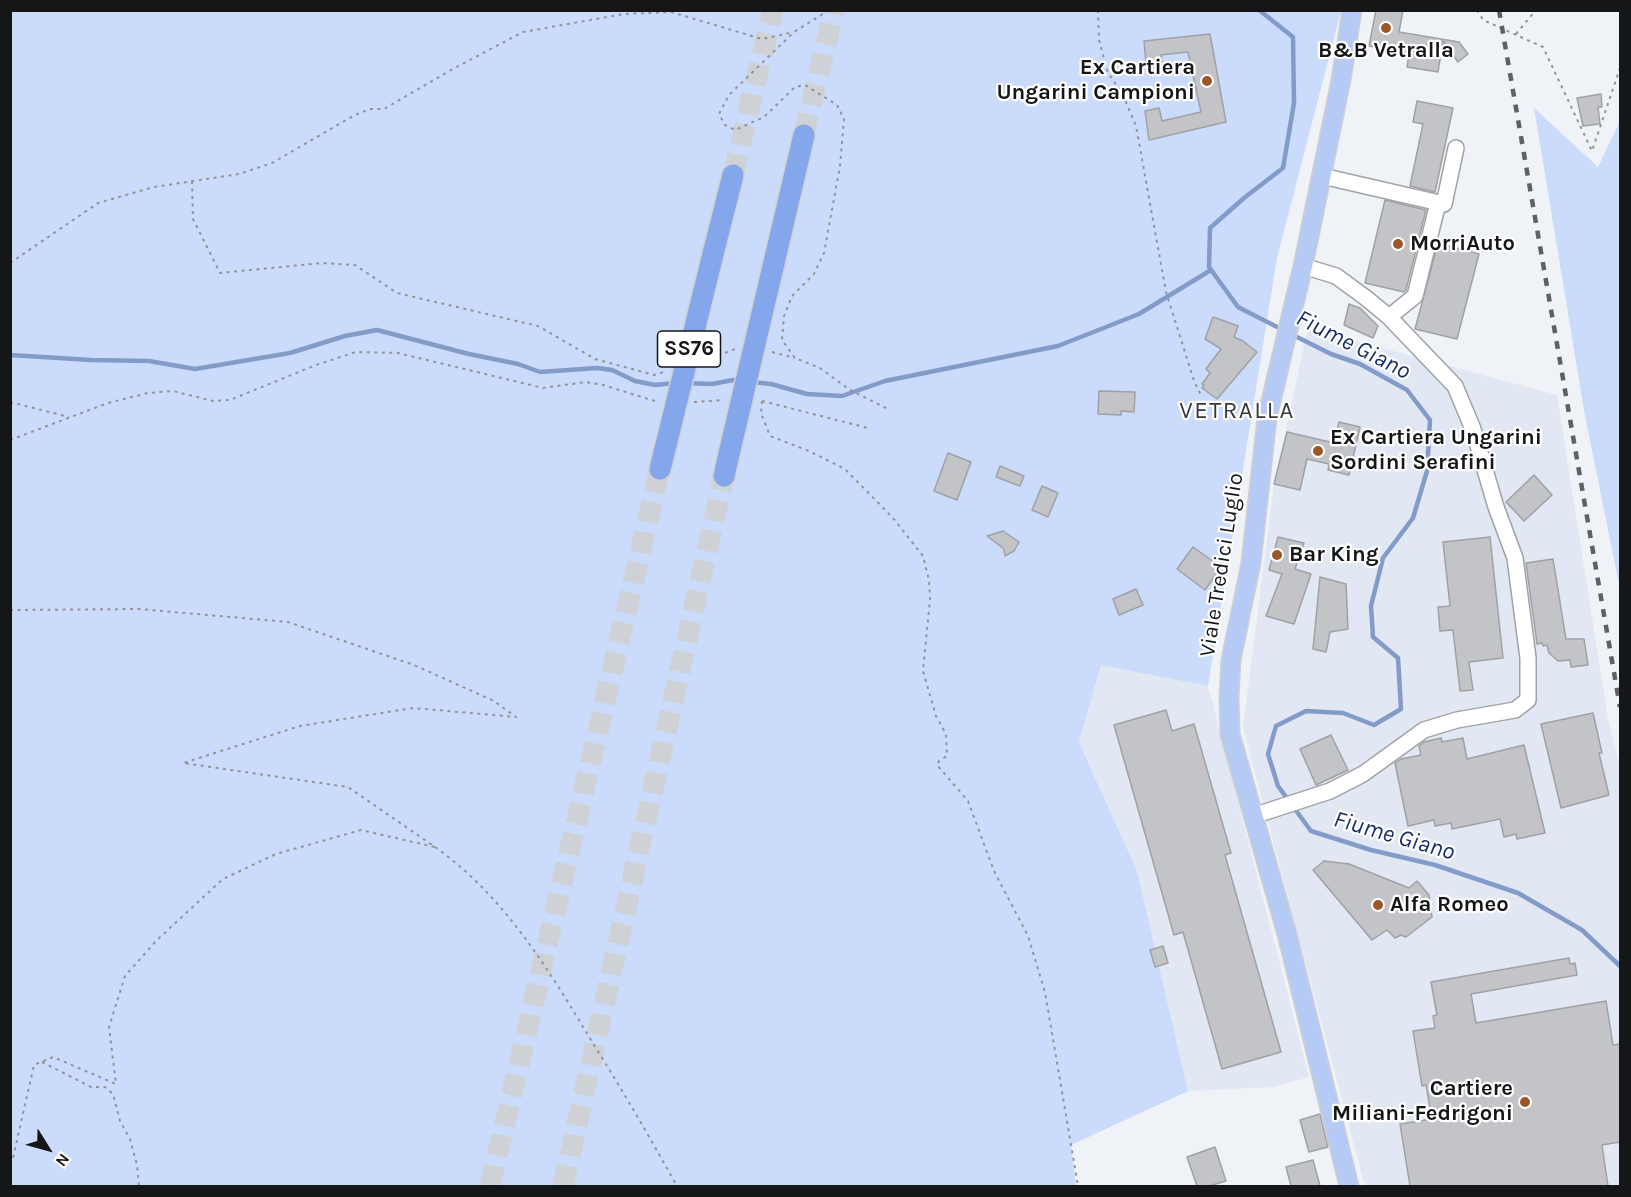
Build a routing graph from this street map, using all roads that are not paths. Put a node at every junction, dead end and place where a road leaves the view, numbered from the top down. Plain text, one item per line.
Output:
1 (1352, 10) edge
2 (804, 135) tunnel mouth
3 (1455, 148) dead end
4 (733, 175) tunnel mouth
5 (1322, 176) junction
6 (1438, 203) junction
7 (1303, 266) junction
8 (1389, 317) junction
9 (660, 469) tunnel mouth
10 (724, 476) tunnel mouth
11 (1253, 816) junction
12 (1349, 1186) edge

1 - 5 main road, Viale Tredici Luglio
2 - 10 highway, SS76, bridge
3 - 6 street
4 - 9 highway, SS76, bridge
5 - 6 street
5 - 7 main road, Viale Tredici Luglio
6 - 8 street
7 - 8 street
7 - 11 main road, Viale Tredici Luglio
8 - 11 street
11 - 12 main road, Viale Tredici Luglio

